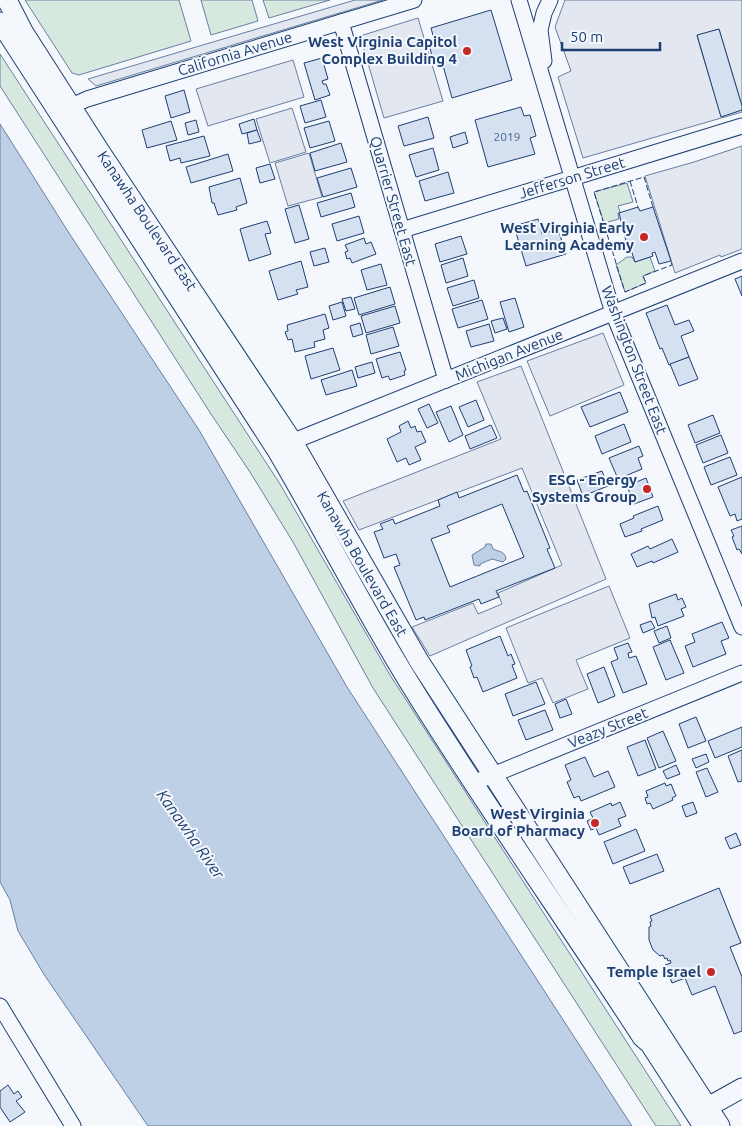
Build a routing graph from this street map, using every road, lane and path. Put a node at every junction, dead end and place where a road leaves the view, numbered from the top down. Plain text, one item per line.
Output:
1 (7, 0) edge
2 (414, 0) edge
3 (519, 0) edge
4 (550, 0) edge
5 (0, 22) edge
6 (341, 22) junction
7 (542, 77) junction
8 (64, 110) junction
9 (742, 126) edge
10 (572, 178) junction
11 (402, 230) junction
12 (742, 261) edge
13 (613, 313) junction
14 (446, 380) junction
15 (284, 446) junction
16 (742, 627) edge
17 (742, 673) edge
18 (492, 775) junction
19 (473, 783) junction
20 (0, 1006) edge
21 (742, 1088) edge
22 (700, 1118) edge
23 (73, 1126) edge
24 (720, 1126) edge

1 - 8 main road, Kanawha Boulevard East
2 - 6 street, California Avenue
3 - 7 street, Washington Street East
4 - 7 street
5 - 8 main road, Kanawha Boulevard East
6 - 8 street, California Avenue
6 - 11 street, Quarrier Street East
7 - 10 street, Washington Street East
8 - 15 main road, Kanawha Boulevard East
9 - 10 street, Jefferson Street
10 - 11 street, Jefferson Street
10 - 13 street, Washington Street East
11 - 14 street, Quarrier Street East
12 - 13 street, Michigan Avenue
13 - 14 street, Michigan Avenue
13 - 16 street, Washington Street East
14 - 15 street, Michigan Avenue
15 - 18 main road, Kanawha Boulevard East
15 - 19 main road, Kanawha Boulevard East
17 - 18 street, Veazy Street
18 - 19 street, Veazy Street
18 - 22 main road, Kanawha Boulevard East
19 - 22 main road, Kanawha Boulevard East
20 - 23 street
21 - 22 main road
22 - 24 main road, Kanawha Boulevard East

